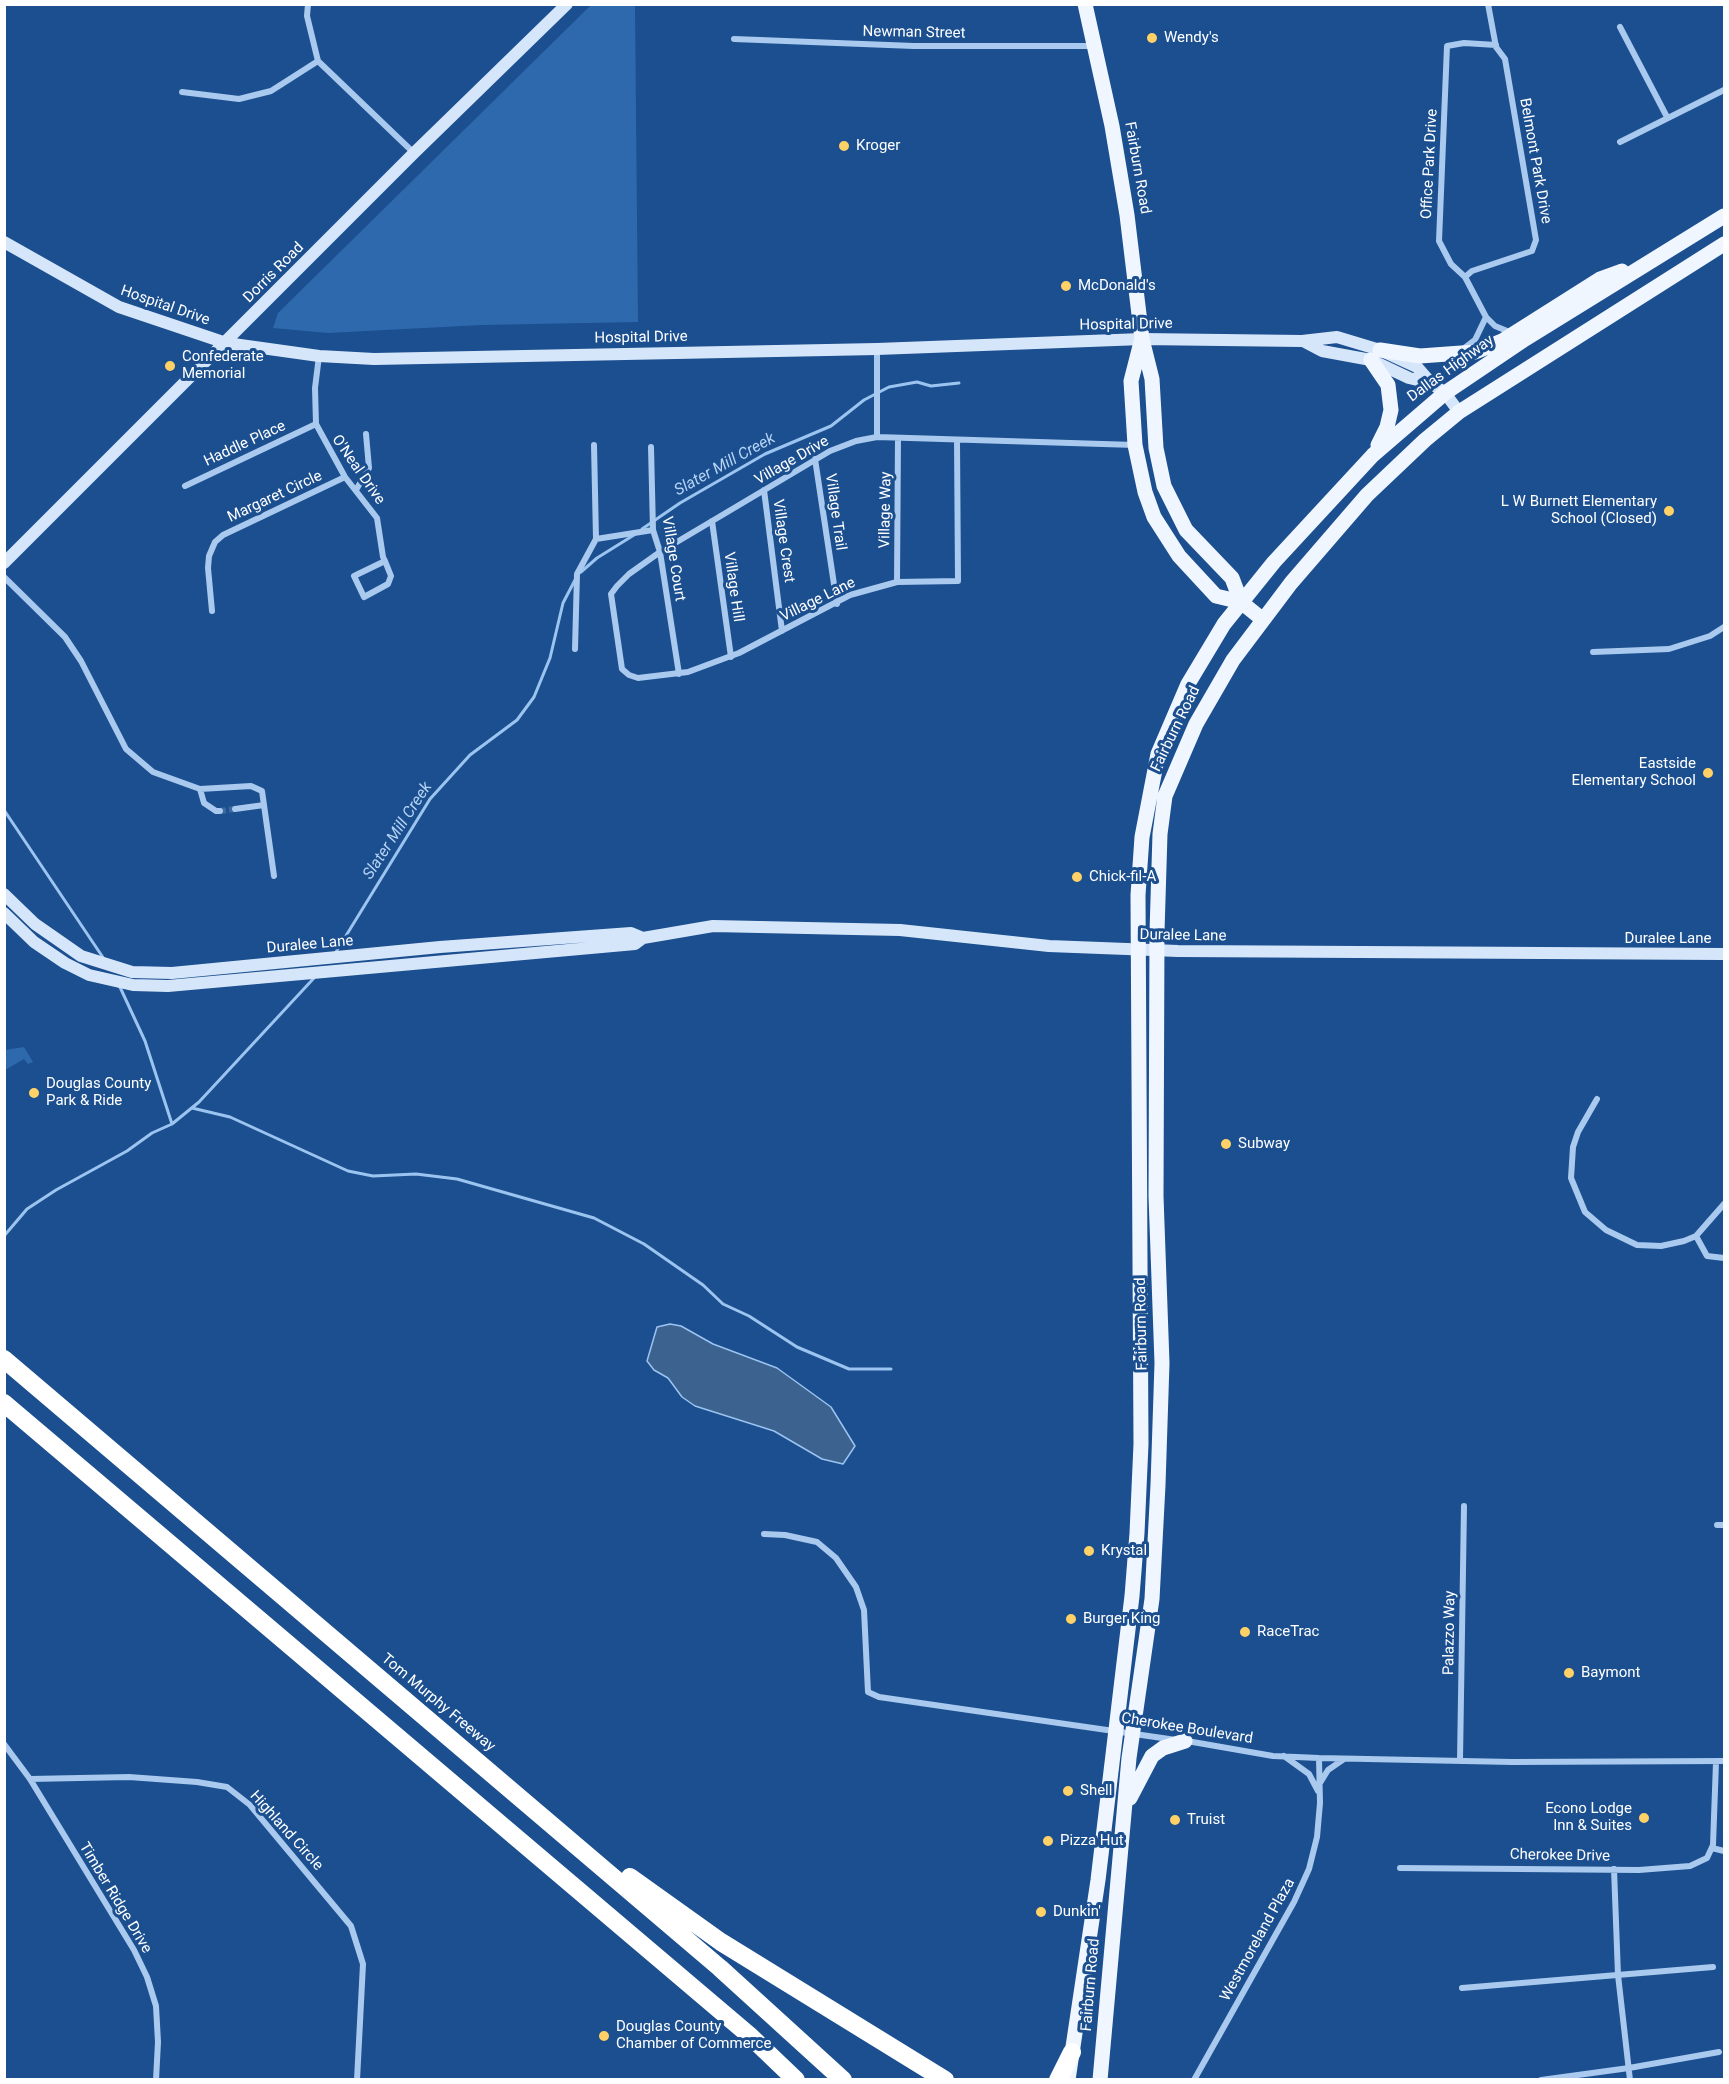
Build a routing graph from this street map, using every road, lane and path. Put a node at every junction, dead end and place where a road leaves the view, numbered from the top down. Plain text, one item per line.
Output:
1 (308, 4) edge
2 (567, 4) edge
3 (1085, 4) edge
4 (1488, 4) edge
5 (1620, 27) dead end
6 (734, 39) dead end
7 (1496, 45) junction
8 (1094, 46) junction
9 (318, 61) junction
10 (1725, 90) edge
11 (182, 93) dead end
12 (1667, 117) junction
13 (1620, 142) dead end
14 (414, 153) junction
15 (1725, 216) edge
16 (4, 242) edge
17 (1725, 244) edge
18 (1655, 259) junction
19 (1465, 277) junction
20 (1486, 317) junction
21 (1514, 334) junction
22 (1142, 339) junction
23 (226, 343) junction
24 (877, 349) junction
25 (1455, 354) junction
26 (1375, 355) junction
27 (319, 356) junction
28 (1445, 393) junction
29 (1460, 412) junction
30 (316, 424) junction
31 (366, 434) dead end
32 (877, 438) junction
33 (898, 438) junction
34 (957, 440) junction
35 (594, 445) dead end
36 (1135, 445) junction
37 (651, 447) dead end
38 (1373, 455) junction
39 (815, 459) junction
40 (345, 477) junction
41 (185, 486) dead end
42 (356, 490) junction
43 (764, 490) junction
44 (712, 521) junction
45 (653, 530) junction
46 (596, 539) junction
47 (660, 552) junction
48 (385, 561) junction
49 (4, 563) edge
50 (4, 577) edge
51 (897, 582) junction
52 (1241, 602) junction
53 (837, 604) junction
54 (212, 611) dead end
55 (1262, 619) junction
56 (1725, 627) edge
57 (782, 631) junction
58 (575, 649) dead end
59 (1593, 652) dead end
60 (731, 657) junction
61 (679, 674) junction
62 (628, 675) joint
63 (200, 789) junction
64 (264, 805) junction
65 (235, 809) tunnel mouth
66 (220, 811) dead end
67 (274, 876) dead end
68 (4, 894) edge
69 (4, 913) edge
70 (643, 938) junction
71 (1138, 950) junction
72 (1157, 951) junction
73 (1725, 954) edge
74 (1597, 1100) dead end
75 (1725, 1204) edge
76 (1696, 1236) junction
77 (1725, 1258) edge
78 (4, 1359) edge
79 (4, 1403) edge
80 (1464, 1506) dead end
81 (1717, 1525) dead end
82 (1725, 1525) edge
83 (765, 1534) dead end
84 (1116, 1730) junction
85 (1134, 1732) junction
86 (1185, 1741) junction
87 (4, 1744) edge
88 (1284, 1756) junction
89 (1319, 1758) junction
90 (1345, 1758) junction
91 (1460, 1760) junction
92 (1725, 1761) edge
93 (1716, 1762) junction
94 (30, 1779) junction
95 (1320, 1784) junction
96 (1320, 1803) junction
97 (530, 1806) junction
98 (1125, 1809) junction
99 (1712, 1848) junction
100 (1725, 1851) edge
101 (1400, 1868) dead end
102 (1614, 1869) junction
103 (1713, 1968) dead end
104 (1618, 1975) junction
105 (1462, 1988) dead end
106 (749, 2035) junction
107 (1072, 2052) junction
108 (1719, 2052) dead end
109 (1629, 2068) junction
110 (156, 2079) edge
111 (357, 2079) edge
112 (786, 2079) edge
113 (796, 2079) edge
114 (843, 2079) edge
115 (945, 2079) edge
116 (1058, 2079) edge
117 (1068, 2079) edge
118 (1100, 2079) edge
119 (1194, 2079) edge
120 (1541, 2079) edge
121 (1630, 2079) edge

1 - 9 street
2 - 14 street, Dorris Road
3 - 8 main road, Fairburn Road
4 - 7 street, Belmont Park Drive
5 - 12 street
6 - 8 street, Newman Street
7 - 19 street, Belmont Park Drive
7 - 19 street, Office Park Drive
8 - 22 main road, Fairburn Road
9 - 11 street
9 - 14 street
10 - 12 street
12 - 13 street
14 - 23 street, Dorris Road
15 - 18 main road, Dallas Highway
16 - 23 street, Hospital Drive
17 - 29 main road
18 - 21 main road
18 - 28 main road, Dallas Highway
19 - 20 street, Office Park Drive
20 - 21 street
20 - 25 street
21 - 25 main road
22 - 24 street, Hospital Drive
22 - 26 street, Hospital Drive
22 - 36 main road, Fairburn Road
22 - 52 main road, Fairburn Road
23 - 27 street, Hospital Drive
23 - 49 street, Dorris Road
24 - 27 street, Hospital Drive
24 - 32 street
25 - 26 main road
26 - 28 street, Hospital Drive
26 - 38 main road
27 - 30 street, O'Neal Drive
28 - 29 street, Hospital Drive
28 - 38 main road, Dallas Highway
29 - 55 main road
30 - 40 street, O'Neal Drive
30 - 41 street, Haddle Place
31 - 42 street
32 - 33 street, Village Drive
32 - 39 street, Village Drive
33 - 34 street, Village Drive
33 - 51 street, Village Way
34 - 36 street, Village Drive
34 - 51 street, Village Lane
35 - 46 street
36 - 52 main road, Fairburn Road
37 - 45 street, Village Court
38 - 52 main road, Dallas Highway
39 - 43 street, Village Drive
39 - 53 street, Village Trail
40 - 42 street, O'Neal Drive
40 - 54 street, Margaret Circle
42 - 48 street, O'Neal Drive
43 - 44 street, Village Drive
43 - 57 street, Village Crest
44 - 47 street, Village Drive
44 - 60 street, Village Hill
45 - 46 street
45 - 47 street, Village Court
46 - 58 street
47 - 61 street, Village Court
47 - 62 street, Village Drive
48 - 48 street, O'Neal Drive
50 - 63 street
51 - 53 street, Village Lane
52 - 55 main road, Fairburn Road
52 - 71 main road, Fairburn Road
53 - 57 street, Village Lane
55 - 72 main road, Fairburn Road
56 - 59 street
57 - 60 street, Village Lane
60 - 61 street, Village Lane
61 - 62 street, Village Lane
63 - 64 street
63 - 66 street
64 - 65 street
64 - 67 street
68 - 70 street, Duralee Lane
69 - 70 street, Duralee Lane
70 - 71 street, Duralee Lane
71 - 72 street, Duralee Lane
71 - 84 main road, Fairburn Road
72 - 73 street, Duralee Lane
72 - 85 main road, Fairburn Road
74 - 76 street
75 - 76 street
76 - 77 street
78 - 97 highway, Tom Murphy Freeway
79 - 106 highway
80 - 91 street, Palazzo Way
81 - 82 street
83 - 84 street, Cherokee Boulevard
84 - 85 street, Cherokee Boulevard
84 - 107 main road, Fairburn Road
85 - 86 street, Cherokee Boulevard
85 - 98 main road, Fairburn Road
86 - 88 street, Cherokee Boulevard
86 - 98 main road
87 - 94 street, Timber Ridge Drive
88 - 89 street, Cherokee Boulevard
88 - 96 street, Westmoreland Plaza
89 - 90 street, Cherokee Boulevard
89 - 95 street, Westmoreland Plaza
90 - 91 street, Cherokee Boulevard
90 - 95 street
91 - 93 street, Cherokee Boulevard
92 - 93 street, Cherokee Boulevard
93 - 99 street
94 - 110 street, Timber Ridge Drive
94 - 111 street, Highland Circle
95 - 96 street, Westmoreland Plaza
96 - 119 street, Westmoreland Plaza
97 - 114 highway, Tom Murphy Freeway
97 - 115 highway
98 - 118 main road, Fairburn Road
99 - 100 street
99 - 102 street, Cherokee Drive
101 - 102 street, Cherokee Drive
102 - 104 street
103 - 104 street
104 - 105 street
104 - 109 street
106 - 112 highway
106 - 113 highway
107 - 116 highway
107 - 117 main road, Fairburn Road
108 - 109 street
109 - 120 street
109 - 121 street

